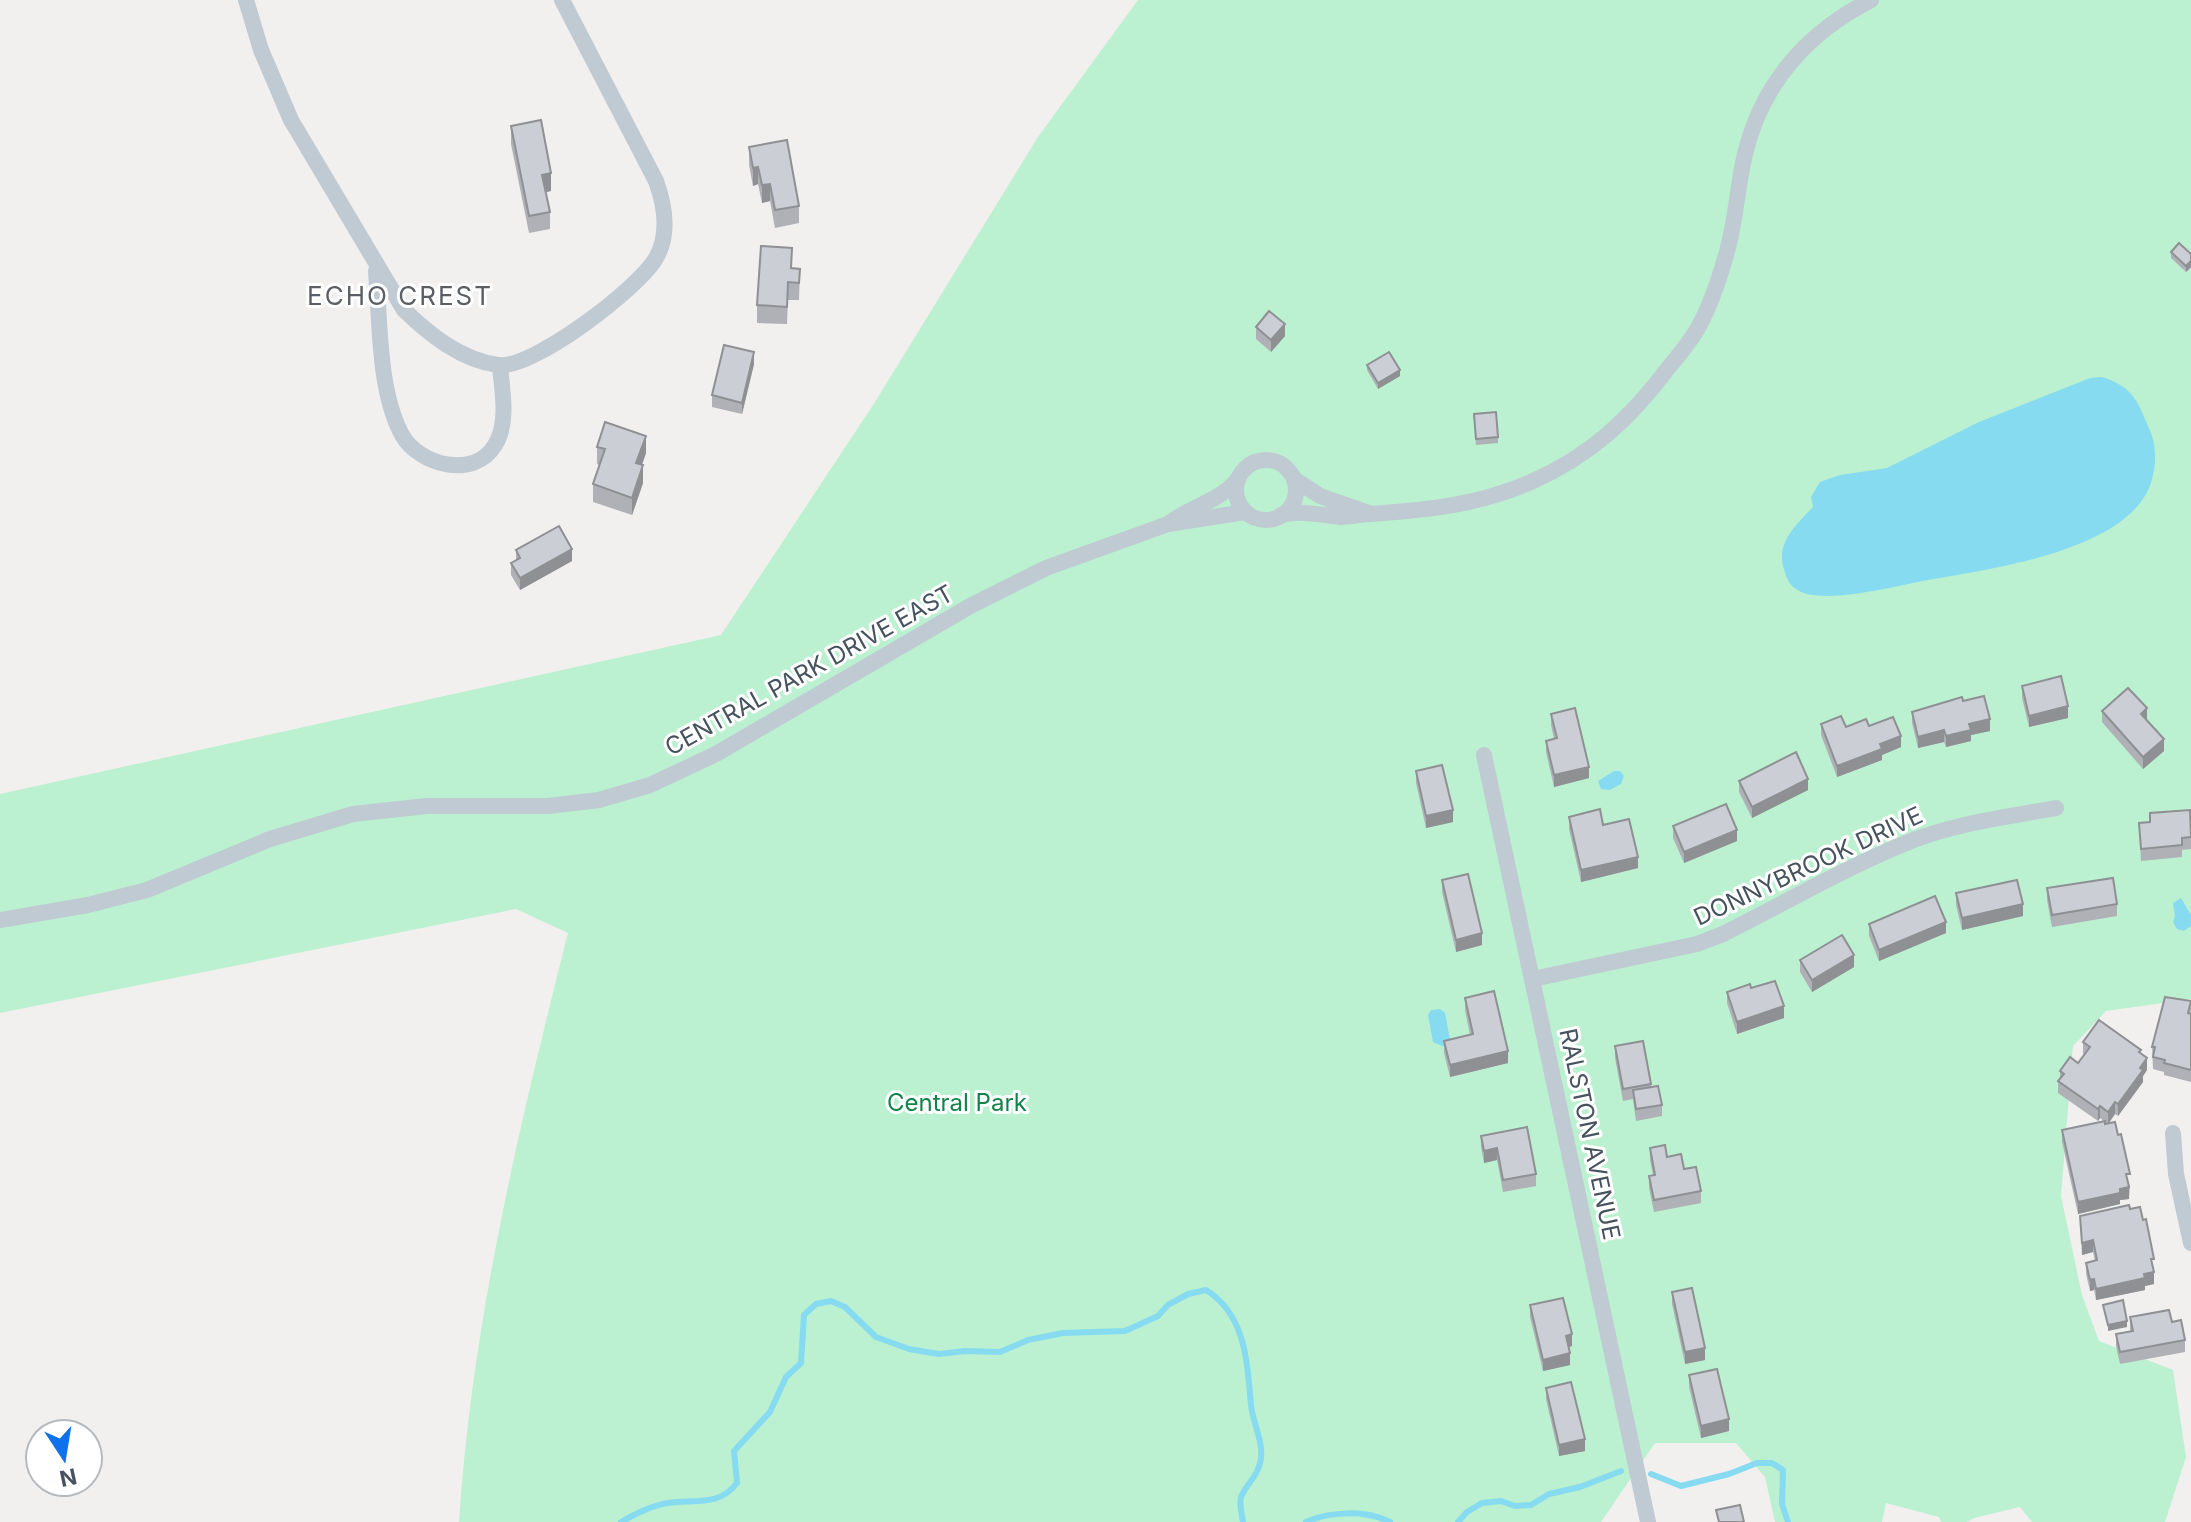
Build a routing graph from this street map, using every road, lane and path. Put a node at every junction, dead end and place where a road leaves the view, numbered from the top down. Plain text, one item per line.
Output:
1 (246, 0) edge
2 (562, 0) edge
3 (1871, 0) edge
4 (376, 267) junction
5 (500, 366) junction
6 (1238, 479) junction
7 (1294, 479) junction
8 (1245, 512) junction
9 (1370, 514) junction
10 (1281, 515) junction
11 (1168, 524) junction
12 (1484, 755) dead end
13 (2056, 808) dead end
14 (0, 920) edge
15 (1533, 979) junction
16 (2173, 1133) dead end
17 (2191, 1243) edge
18 (1648, 1522) edge

1 - 4 street
2 - 5 street
3 - 9 street, CENTRAL PARK DRIVE EAST
4 - 5 street
4 - 5 street
6 - 7 street, CENTRAL PARK DRIVE EAST
6 - 8 street
6 - 11 street, CENTRAL PARK DRIVE EAST
7 - 9 street, CENTRAL PARK DRIVE EAST
7 - 10 street
8 - 10 street, CENTRAL PARK DRIVE EAST
8 - 11 street, CENTRAL PARK DRIVE EAST
9 - 10 street, CENTRAL PARK DRIVE EAST
11 - 14 street, CENTRAL PARK DRIVE EAST
12 - 15 street, RALSTON AVENUE
13 - 15 street, DONNYBROOK DRIVE
15 - 18 street, RALSTON AVENUE
16 - 17 street

